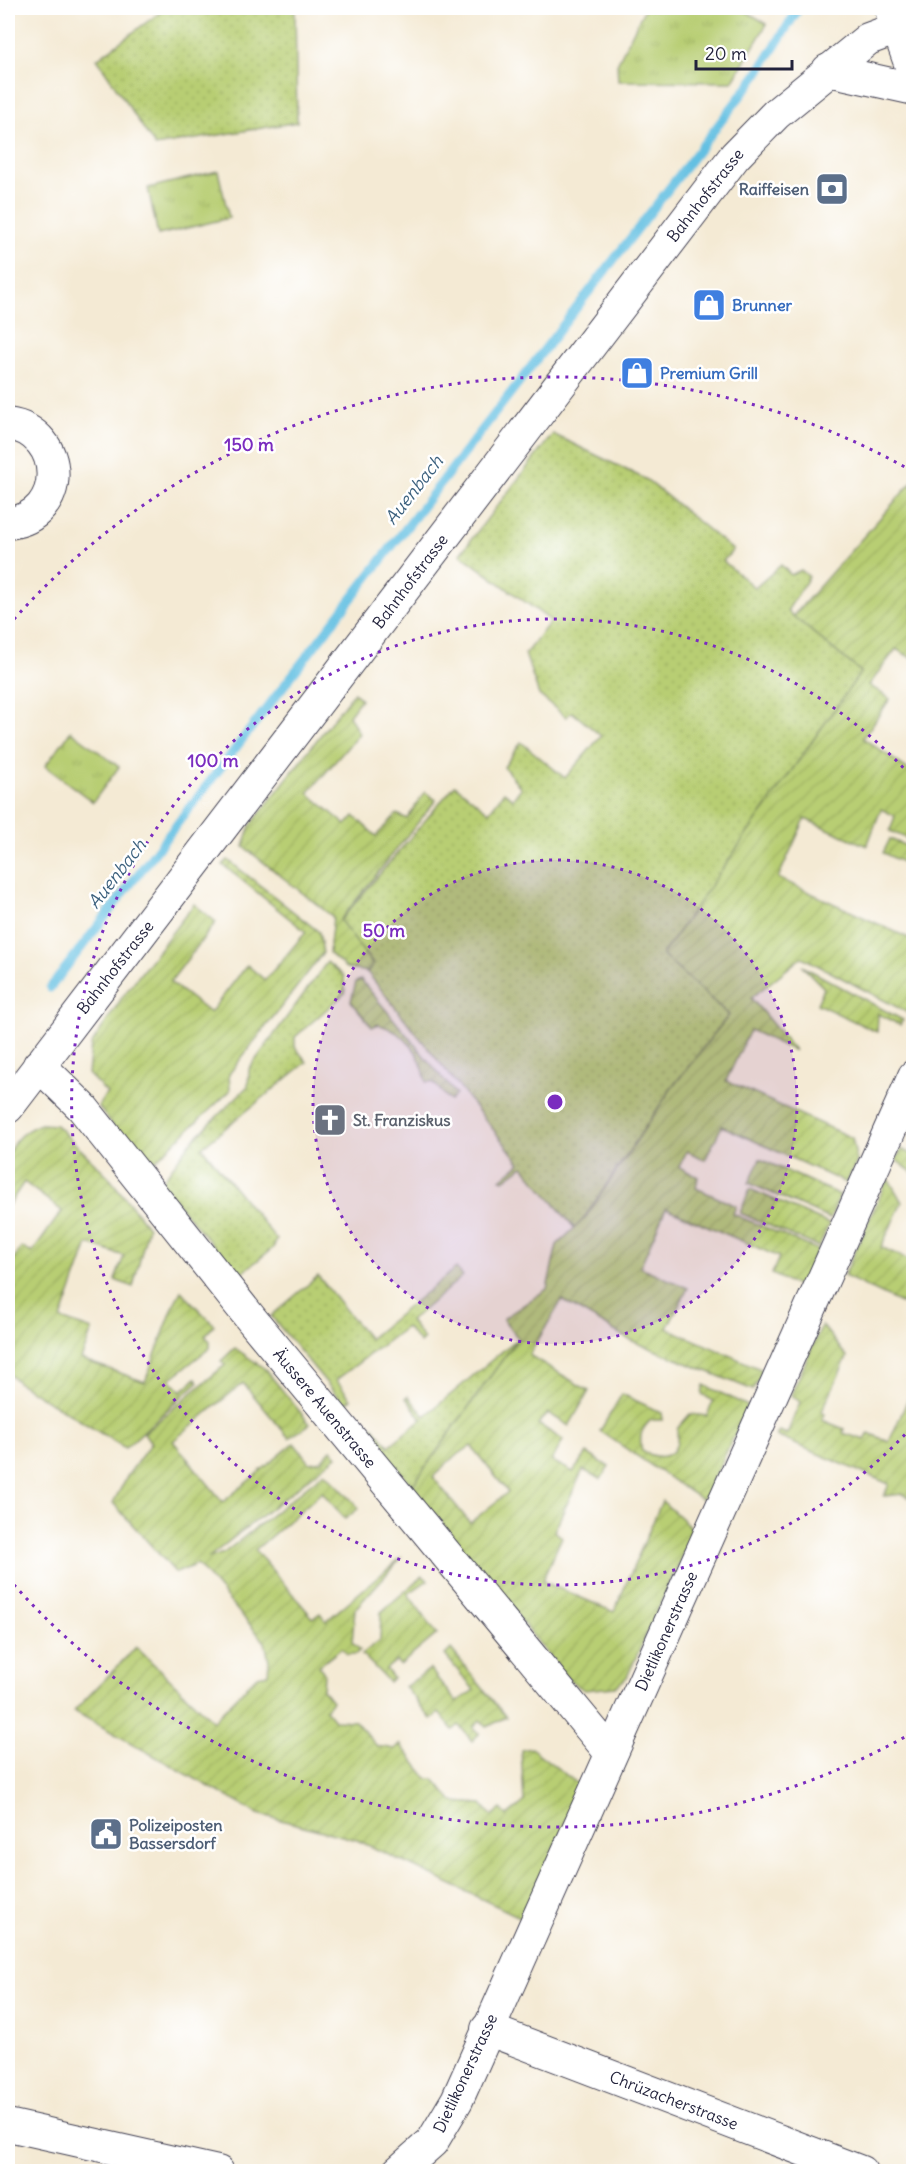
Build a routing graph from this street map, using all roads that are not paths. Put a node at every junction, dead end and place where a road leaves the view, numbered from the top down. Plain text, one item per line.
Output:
1 (895, 18) edge
2 (828, 70) junction
3 (914, 74) edge
4 (914, 89) edge
5 (8, 424) edge
6 (8, 523) edge
7 (39, 1065) junction
8 (914, 1076) edge
9 (8, 1107) edge
10 (610, 1752) junction
11 (487, 2029) junction
12 (8, 2125) edge
13 (218, 2172) edge
14 (398, 2172) edge
15 (861, 2172) edge

1 - 2 street, Bahnhofstrasse
1 - 3 main road
2 - 4 street
2 - 7 street, Bahnhofstrasse
5 - 6 street
7 - 9 street, Bahnhofstrasse
7 - 10 street, Äussere Auenstrasse
8 - 10 street, Dietlikonerstrasse
10 - 11 street, Dietlikonerstrasse
11 - 14 street, Dietlikonerstrasse
11 - 15 street, Chrüzacherstrasse
12 - 13 street

